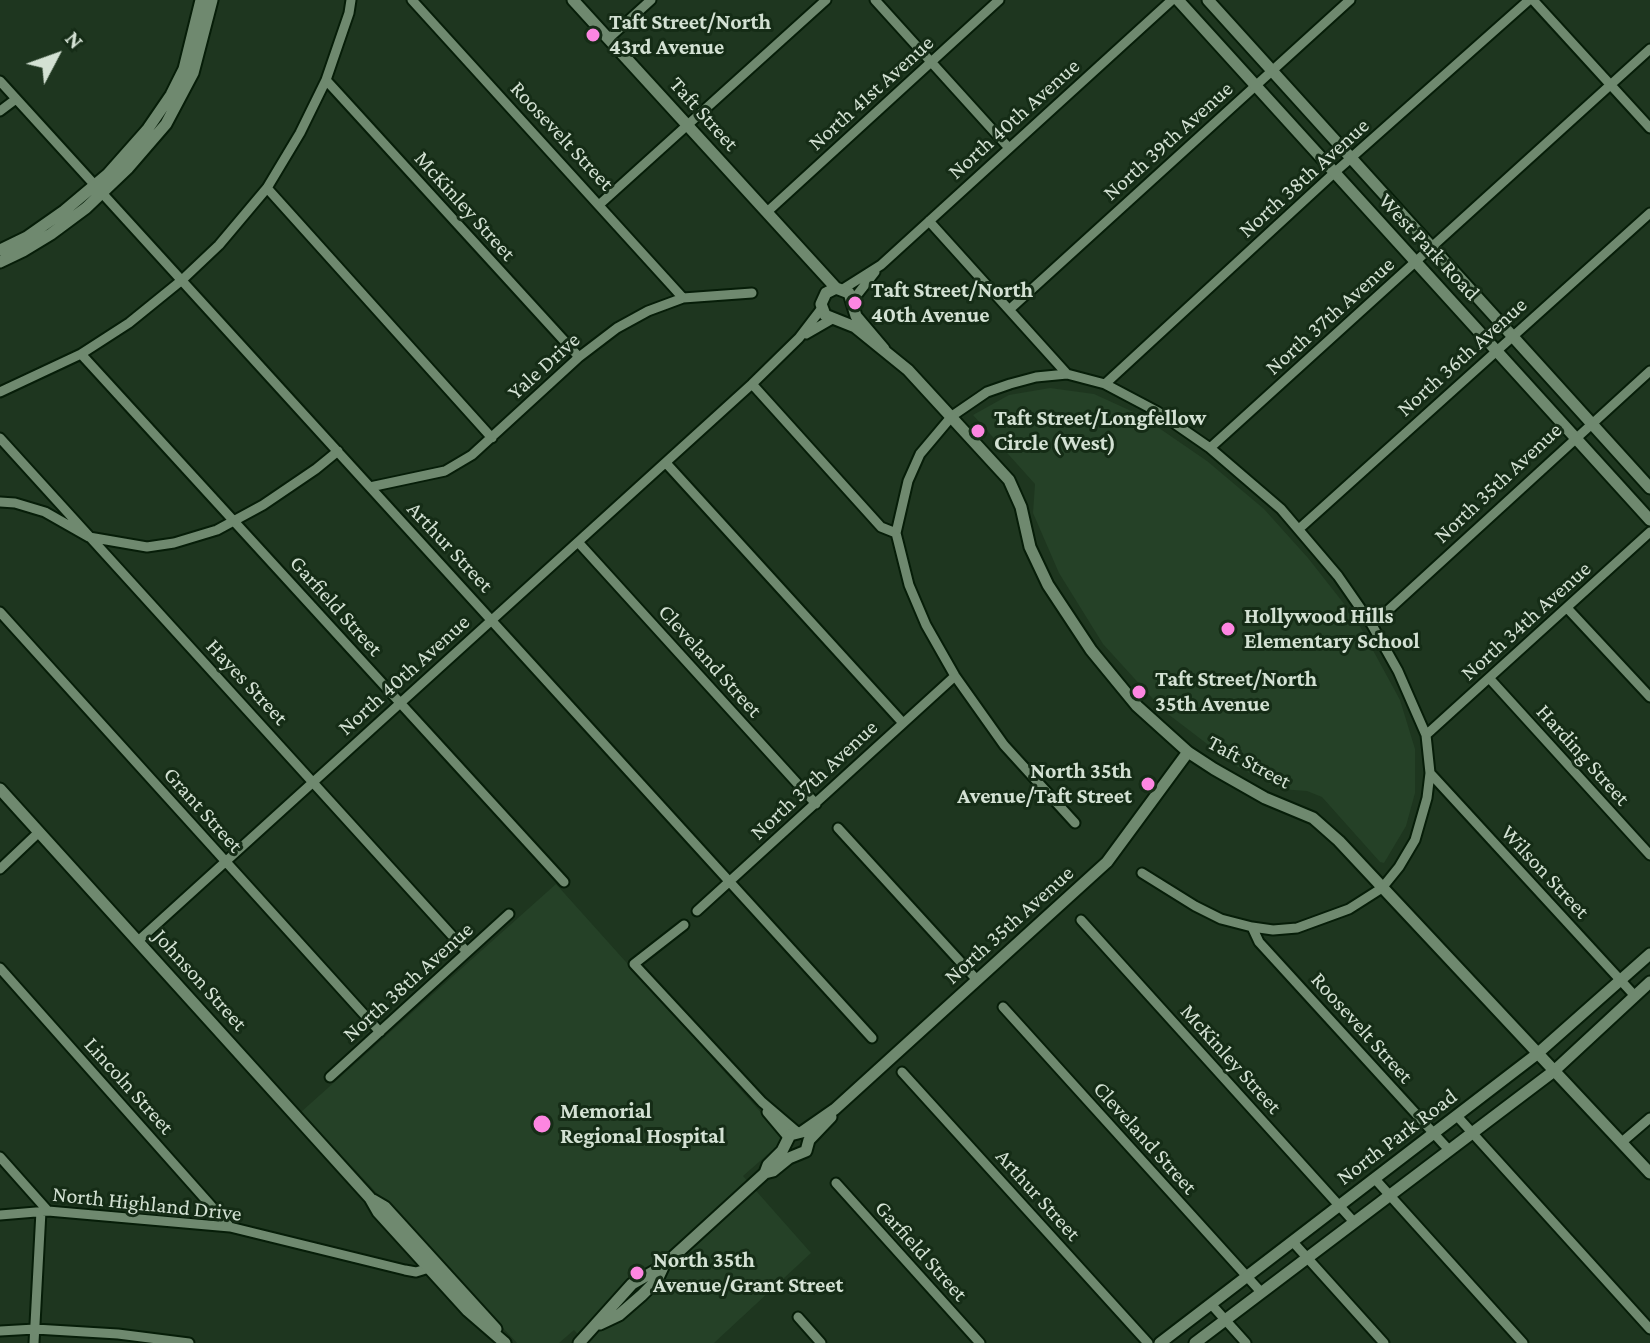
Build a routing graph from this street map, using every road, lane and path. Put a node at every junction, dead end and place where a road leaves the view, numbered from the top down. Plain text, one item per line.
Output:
1 (201, 0) edge
2 (212, 0) edge
3 (351, 0) edge
4 (412, 0) edge
5 (573, 0) edge
6 (651, 0) edge
7 (826, 0) edge
8 (875, 0) edge
9 (999, 0) edge
10 (1175, 0) edge
11 (1208, 0) edge
12 (1350, 0) edge
13 (1531, 0) edge
14 (608, 39) junction
15 (1650, 49) edge
16 (931, 63) junction
17 (1271, 71) junction
18 (326, 80) junction
19 (0, 81) edge
20 (1255, 85) junction
21 (1612, 85) junction
22 (16, 99) junction
23 (0, 111) edge
24 (687, 125) junction
25 (1650, 128) edge
26 (1009, 148) junction
27 (1351, 159) junction
28 (1334, 173) junction
29 (100, 188) junction
30 (267, 188) junction
31 (600, 204) junction
32 (767, 212) junction
33 (1650, 213) edge
34 (929, 221) junction
35 (1432, 248) junction
36 (0, 250) edge
37 (805, 254) junction
38 (0, 262) edge
39 (1416, 262) junction
40 (881, 265) junction
41 (182, 280) junction
42 (840, 289) junction
43 (752, 293) dead end
44 (683, 298) junction
45 (822, 302) junction
46 (853, 305) junction
47 (1010, 309) junction
48 (836, 320) junction
49 (1512, 336) junction
50 (799, 338) junction
51 (884, 349) junction
52 (1496, 350) junction
53 (1048, 353) junction
54 (81, 354) junction
55 (579, 357) junction
56 (1650, 371) edge
57 (1067, 374) junction
58 (1036, 377) junction
59 (752, 384) junction
60 (1105, 384) junction
61 (0, 392) edge
62 (952, 416) junction
63 (1591, 424) junction
64 (0, 438) edge
65 (492, 438) junction
66 (1576, 438) junction
67 (1210, 448) junction
68 (338, 451) junction
69 (666, 463) junction
70 (370, 487) junction
71 (1650, 488) edge
72 (0, 502) edge
73 (234, 520) junction
74 (1650, 520) edge
75 (1300, 528) junction
76 (1650, 532) edge
77 (896, 533) junction
78 (89, 537) junction
79 (578, 542) junction
80 (1568, 609) junction
81 (0, 612) edge
82 (492, 620) junction
83 (1372, 625) junction
84 (955, 676) junction
85 (1490, 679) junction
86 (1650, 697) edge
87 (399, 703) junction
88 (903, 723) junction
89 (1426, 735) junction
90 (1188, 752) junction
91 (1430, 773) junction
92 (313, 781) junction
93 (0, 789) edge
94 (816, 804) junction
95 (1075, 823) dead end
96 (838, 828) dead end
97 (39, 832) junction
98 (1650, 855) edge
99 (224, 861) junction
100 (0, 869) edge
101 (1142, 873) dead end
102 (564, 882) dead end
103 (729, 882) junction
104 (1382, 888) junction
105 (697, 911) dead end
106 (509, 914) dead end
107 (1081, 920) dead end
108 (684, 925) dead end
109 (1252, 927) junction
110 (138, 941) junction
111 (467, 952) junction
112 (1650, 954) edge
113 (0, 968) edge
114 (977, 980) junction
115 (1621, 981) junction
116 (1650, 982) edge
117 (1635, 996) junction
118 (1003, 1007) dead end
119 (380, 1032) junction
120 (872, 1038) dead end
121 (1537, 1054) junction
122 (1554, 1071) junction
123 (902, 1072) dead end
124 (330, 1077) dead end
125 (1457, 1116) junction
126 (1650, 1118) edge
127 (1472, 1133) junction
128 (1435, 1134) junction
129 (796, 1137) junction
130 (1622, 1142) junction
131 (1449, 1150) junction
132 (796, 1154) junction
133 (0, 1157) edge
134 (765, 1173) junction
135 (1650, 1173) edge
136 (1375, 1179) junction
137 (836, 1183) dead end
138 (1389, 1195) junction
139 (370, 1198) junction
140 (1340, 1205) junction
141 (45, 1211) junction
142 (0, 1215) edge
143 (1354, 1222) junction
144 (230, 1227) junction
145 (1293, 1242) junction
146 (1307, 1258) junction
147 (429, 1268) junction
148 (1247, 1277) junction
149 (1261, 1292) junction
150 (1211, 1304) junction
151 (798, 1317) dead end
152 (1225, 1320) junction
153 (35, 1329) junction
154 (1650, 1329) edge
155 (0, 1331) edge
156 (34, 1343) edge
157 (189, 1343) edge
158 (579, 1343) edge
159 (821, 1343) edge
160 (980, 1343) edge
161 (1148, 1343) edge
162 (1160, 1343) edge
163 (1195, 1343) edge
164 (1246, 1343) edge
165 (1384, 1343) edge
166 (1523, 1343) edge

1 - 29 street
2 - 29 street
3 - 18 street
4 - 31 street, Roosevelt Street
5 - 14 street, Taft Street
6 - 14 street
7 - 24 street
8 - 16 street
9 - 16 street, North 41st Avenue
10 - 20 street, West Park Road
10 - 26 street, North 40th Avenue
11 - 17 street, West Park Road
12 - 17 street, North 39th Avenue
13 - 21 street
13 - 27 street, North 38th Avenue
14 - 24 street, Taft Street
15 - 21 street, North 37th Avenue
16 - 26 street
16 - 32 street, North 41st Avenue
17 - 20 street, North 39th Avenue
17 - 27 street, West Park Road
18 - 30 street
18 - 55 street, McKinley Street
19 - 22 street, Arthur Street
20 - 28 street, West Park Road
20 - 47 street, North 39th Avenue
21 - 25 street
21 - 35 street, North 37th Avenue
22 - 23 street
22 - 29 street, Arthur Street
24 - 31 street
24 - 32 street, Taft Street
26 - 34 street, North 40th Avenue
27 - 28 street, North 38th Avenue
27 - 35 street, West Park Road
28 - 39 street, West Park Road
28 - 60 street, North 38th Avenue
29 - 36 street
29 - 38 street
29 - 41 street, Arthur Street
30 - 41 street
30 - 65 street
31 - 44 street, Roosevelt Street
32 - 37 street, Taft Street
33 - 49 street, North 36th Avenue
34 - 40 street, North 40th Avenue
34 - 47 street
35 - 39 street, North 37th Avenue
35 - 49 street, West Park Road
37 - 42 street, Taft Street
37 - 45 street, Taft Street
39 - 52 street, West Park Road
39 - 67 street, North 37th Avenue
40 - 42 street, North 40th Avenue
40 - 46 street, North 40th Avenue
41 - 54 street
41 - 68 street, Arthur Street
42 - 45 street
42 - 46 street, Taft Street
43 - 44 street, Yale Drive
44 - 55 street, Yale Drive
45 - 48 street, Taft Street
45 - 50 street, North 40th Avenue
46 - 48 street
46 - 51 street, Taft Street
47 - 53 street
48 - 50 street, North 40th Avenue
48 - 51 street, Taft Street
49 - 52 street, North 36th Avenue
49 - 63 street, West Park Road
50 - 59 street, North 40th Avenue
51 - 62 street, Taft Street
52 - 66 street, West Park Road
52 - 75 street, North 36th Avenue
53 - 57 street
53 - 58 street
54 - 61 street
54 - 73 street, Garfield Street
55 - 65 street, Yale Drive
56 - 63 street, North 35th Avenue
57 - 58 street
57 - 60 street
58 - 62 street
59 - 69 street, North 40th Avenue
59 - 77 street
60 - 67 street
62 - 77 street
62 - 90 street, Taft Street
63 - 66 street, North 35th Avenue
63 - 71 street, West Park Road
64 - 78 street, Hayes Street
65 - 70 street, Yale Drive
66 - 74 street, West Park Road
66 - 83 street, North 35th Avenue
67 - 75 street
68 - 70 street, Arthur Street
68 - 73 street
69 - 79 street, North 40th Avenue
69 - 88 street
70 - 82 street, Arthur Street
72 - 78 street
73 - 78 street
73 - 87 street, Garfield Street
75 - 83 street
76 - 80 street, North 34th Avenue
77 - 84 street
78 - 92 street, Hayes Street
79 - 82 street, North 40th Avenue
79 - 94 street, Cleveland Street
80 - 85 street, North 34th Avenue
80 - 86 street
81 - 99 street, Grant Street
82 - 87 street, North 40th Avenue
82 - 103 street, Arthur Street
83 - 89 street
84 - 88 street, North 37th Avenue
84 - 95 street
85 - 89 street, North 34th Avenue
85 - 98 street, Harding Street
87 - 92 street, North 40th Avenue
87 - 102 street, Garfield Street
88 - 94 street, North 37th Avenue
89 - 91 street
90 - 104 street, Taft Street
90 - 114 street, North 35th Avenue
91 - 104 street
91 - 115 street, Wilson Street
92 - 99 street, North 40th Avenue
92 - 111 street, Hayes Street
93 - 97 street, Johnson Street
94 - 103 street, North 37th Avenue
96 - 114 street
97 - 100 street
97 - 110 street, Johnson Street
99 - 110 street, North 40th Avenue
99 - 119 street, Grant Street
101 - 109 street
103 - 105 street, North 37th Avenue
103 - 120 street, Arthur Street
104 - 109 street
104 - 121 street, Taft Street
106 - 111 street, North 38th Avenue
107 - 140 street, McKinley Street
108 - 129 street
109 - 128 street, Roosevelt Street
110 - 139 street, Johnson Street
111 - 119 street, North 38th Avenue
112 - 115 street, North Park Road
113 - 144 street, Lincoln Street
114 - 129 street, North 35th Avenue
115 - 117 street, Wilson Street
115 - 121 street, North Park Road
116 - 117 street, North Park Road
117 - 122 street, North Park Road
118 - 148 street, Cleveland Street
119 - 124 street, North 38th Avenue
121 - 122 street, Taft Street
121 - 125 street, North Park Road
122 - 127 street, North Park Road
122 - 130 street, Taft Street
123 - 161 street, Arthur Street
125 - 127 street
125 - 128 street, North Park Road
126 - 130 street
127 - 131 street, North Park Road
127 - 154 street
128 - 131 street, Roosevelt Street
128 - 136 street, North Park Road
129 - 132 street
129 - 132 street, North 35th Avenue
129 - 134 street, North 35th Avenue
130 - 135 street, Taft Street
131 - 138 street, North Park Road
132 - 134 street, North 35th Avenue
133 - 141 street
134 - 158 street, North 35th Avenue
136 - 138 street
136 - 140 street, North Park Road
137 - 160 street, Garfield Street
138 - 143 street, North Park Road
138 - 166 street
139 - 147 street, Johnson Street
139 - 147 street, Johnson Street
140 - 143 street, McKinley Street
140 - 145 street, North Park Road
141 - 142 street, North Highland Drive
141 - 144 street, North Highland Drive
141 - 153 street
143 - 146 street, North Park Road
144 - 147 street, North Highland Drive
145 - 146 street
145 - 148 street, North Park Road
146 - 149 street, North Park Road
146 - 165 street
148 - 149 street, Cleveland Street
148 - 150 street, North Park Road
149 - 152 street, North Park Road
150 - 152 street
150 - 162 street, North Park Road
151 - 159 street
152 - 163 street, North Park Road
152 - 164 street
153 - 155 street
153 - 156 street
153 - 157 street

